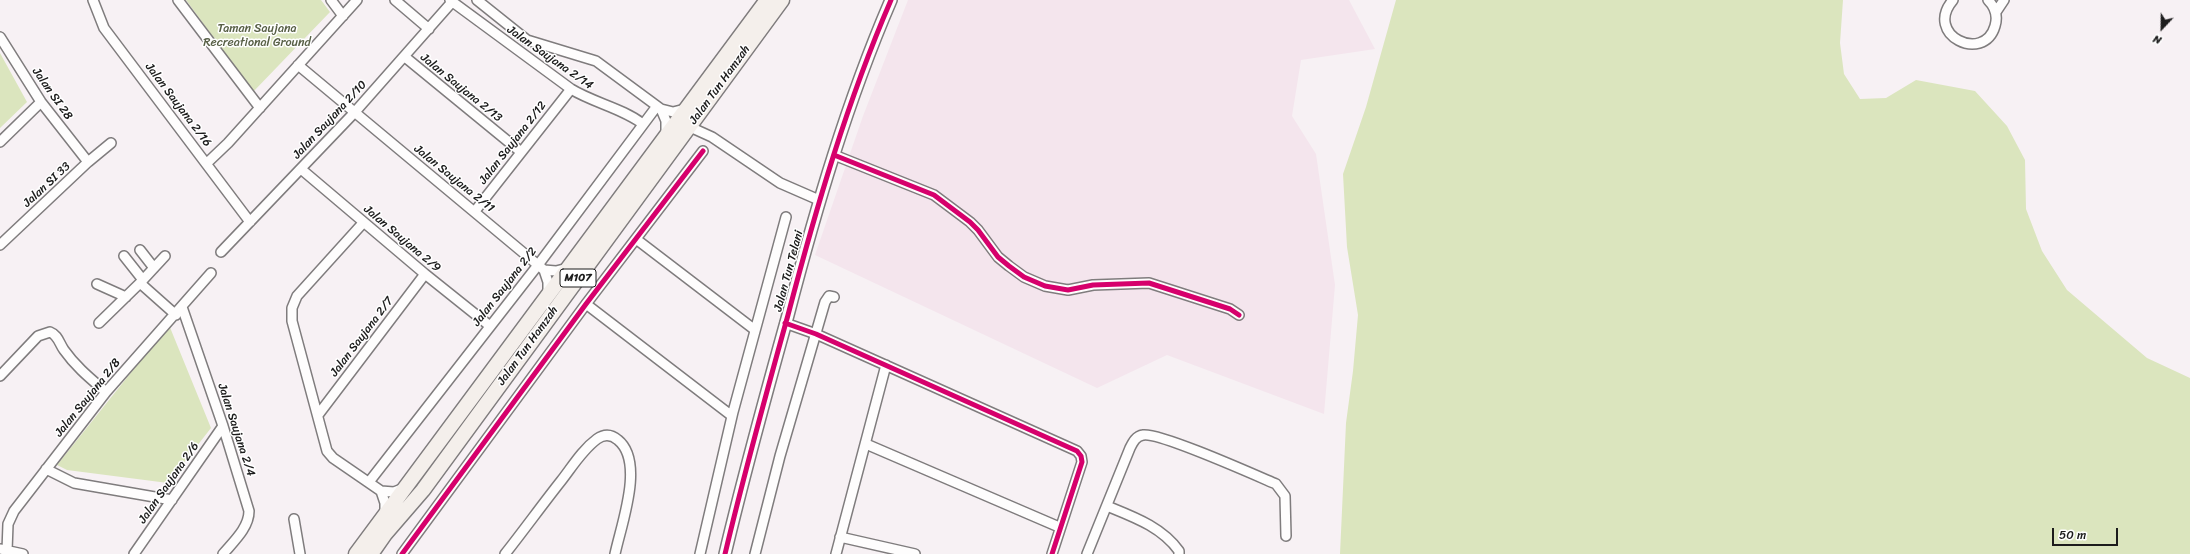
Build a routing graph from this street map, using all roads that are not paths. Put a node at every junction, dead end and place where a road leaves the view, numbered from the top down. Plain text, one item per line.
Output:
1 (94, 0) edge
2 (178, 0) edge
3 (332, 0) edge
4 (357, 0) edge
5 (395, 0) edge
6 (477, 0) edge
7 (767, 0) edge
8 (782, 0) edge
9 (891, 0) edge
10 (1953, 0) edge
11 (1988, 0) edge
12 (2004, 0) edge
13 (451, 1) edge
14 (1996, 12) junction
15 (343, 16) junction
16 (428, 29) junction
17 (0, 37) edge
18 (405, 57) junction
19 (298, 65) junction
20 (571, 89) junction
21 (41, 102) junction
22 (659, 107) junction
23 (260, 108) junction
24 (685, 109) junction
25 (354, 112) junction
26 (643, 124) junction
27 (690, 127) junction
28 (666, 135) junction
29 (0, 142) edge
30 (111, 143) dead end
31 (703, 151) dead end
32 (521, 152) junction
33 (834, 154) junction
34 (88, 162) junction
35 (207, 163) junction
36 (300, 169) junction
37 (819, 200) junction
38 (475, 211) junction
39 (786, 217) dead end
40 (250, 222) junction
41 (363, 223) junction
42 (636, 240) junction
43 (0, 245) edge
44 (140, 250) dead end
45 (221, 252) dead end
46 (124, 256) dead end
47 (165, 256) dead end
48 (154, 268) junction
49 (541, 268) junction
50 (568, 268) junction
51 (212, 273) dead end
52 (425, 274) junction
53 (142, 282) junction
54 (98, 284) dead end
55 (548, 295) junction
56 (126, 297) junction
57 (834, 297) dead end
58 (586, 304) junction
59 (182, 307) junction
60 (176, 315) junction
61 (1239, 315) dead end
62 (785, 323) junction
63 (99, 324) dead end
64 (490, 326) junction
65 (755, 330) junction
66 (816, 334) junction
67 (886, 365) junction
68 (0, 376) edge
69 (106, 392) junction
70 (318, 415) junction
71 (732, 416) junction
72 (224, 426) junction
73 (866, 444) junction
74 (46, 469) junction
75 (369, 482) junction
76 (406, 487) junction
77 (381, 490) junction
78 (423, 490) junction
79 (172, 500) junction
80 (1107, 506) junction
81 (384, 517) junction
82 (294, 519) dead end
83 (1059, 527) junction
84 (1286, 536) dead end
85 (840, 537) junction
86 (4, 550) edge
87 (23, 554) edge
88 (134, 554) edge
89 (223, 554) edge
90 (300, 554) edge
91 (356, 554) edge
92 (370, 554) edge
93 (376, 554) edge
94 (402, 554) edge
95 (505, 554) edge
96 (615, 554) edge
97 (700, 554) edge
98 (725, 554) edge
99 (755, 554) edge
100 (836, 554) edge
101 (915, 554) edge
102 (1052, 554) edge
103 (1087, 554) edge
104 (1179, 554) edge

1 - 35 street, Jalan Saujana 2/16
2 - 23 street
3 - 15 street
4 - 15 street
5 - 16 street
6 - 22 street
7 - 24 main road, Jalan Tun Hamzah / M107
8 - 27 main road, Jalan Tun Hamzah / M107
9 - 33 street, Jalan Tun Telani
10 - 14 street
11 - 14 street
12 - 14 street
13 - 16 street, Jalan Saujana 2/10
13 - 20 street, Jalan Saujana 2/14
15 - 19 street
16 - 18 street, Jalan Saujana 2/10
17 - 21 street, Jalan SI 28
18 - 25 street, Jalan Saujana 2/10
18 - 32 street, Jalan Saujana 2/13
19 - 23 street
19 - 25 street, Jalan Saujana 2/11
20 - 26 street, Jalan Saujana 2/14
20 - 32 street, Jalan Saujana 2/12
21 - 29 street
21 - 34 street, Jalan SI 28
22 - 24 street
22 - 26 street, Jalan Saujana 2/2
22 - 28 street
23 - 35 street
24 - 28 main road, Jalan Tun Hamzah / M107
25 - 36 street, Jalan Saujana 2/10
25 - 38 street, Jalan Saujana 2/11
26 - 49 street, Jalan Saujana 2/2
27 - 37 street
27 - 78 main road, Jalan Tun Hamzah / M107
28 - 50 main road, Jalan Tun Hamzah / M107
30 - 34 street, Jalan SI 33
31 - 42 street
32 - 38 street, Jalan Saujana 2/12
33 - 37 street, Jalan Tun Telani
33 - 61 street
34 - 43 street, Jalan SI 33
35 - 40 street, Jalan Saujana 2/16
36 - 40 street, Jalan Saujana 2/10
36 - 41 street, Jalan Saujana 2/9
37 - 62 street, Jalan Tun Telani
38 - 49 street, Jalan Saujana 2/11
39 - 65 street
40 - 45 street, Jalan Saujana 2/10
41 - 52 street, Jalan Saujana 2/9
41 - 70 street
42 - 58 street
42 - 65 street
44 - 48 street
46 - 53 street
47 - 48 street
48 - 53 street
49 - 50 street
49 - 55 street
49 - 64 street, Jalan Saujana 2/2
50 - 55 main road, Jalan Tun Hamzah / M107
51 - 59 street, Jalan Saujana 2/8
52 - 64 street, Jalan Saujana 2/9
52 - 70 street, Jalan Saujana 2/7
53 - 56 street
53 - 60 street
54 - 56 street
55 - 76 main road, Jalan Tun Hamzah / M107
56 - 63 street
57 - 66 street
58 - 71 street
58 - 94 street
59 - 60 street, Jalan Saujana 2/8
59 - 72 street, Jalan Saujana 2/4
60 - 69 street, Jalan Saujana 2/8
62 - 66 street
62 - 98 street, Jalan Tun Telani
64 - 75 street, Jalan Saujana 2/2
65 - 71 street
66 - 67 street
66 - 99 street
67 - 73 street
67 - 83 street
68 - 69 street
69 - 74 street, Jalan Saujana 2/8
70 - 75 street
71 - 97 street
72 - 79 street, Jalan Saujana 2/6
72 - 89 street, Jalan Saujana 2/4
73 - 83 street
73 - 85 street
74 - 79 street
74 - 86 street, Jalan Saujana 2/8
75 - 77 street
76 - 77 street
76 - 81 main road, Jalan Tun Hamzah / M107
77 - 81 street
78 - 92 main road, Jalan Tun Hamzah / M107
78 - 93 main road
79 - 88 street, Jalan Saujana 2/6
80 - 84 street
80 - 103 street
80 - 104 street
81 - 91 main road, Jalan Tun Hamzah / M107
82 - 90 street
83 - 102 street
85 - 100 street
85 - 101 street
86 - 87 street
95 - 96 street

